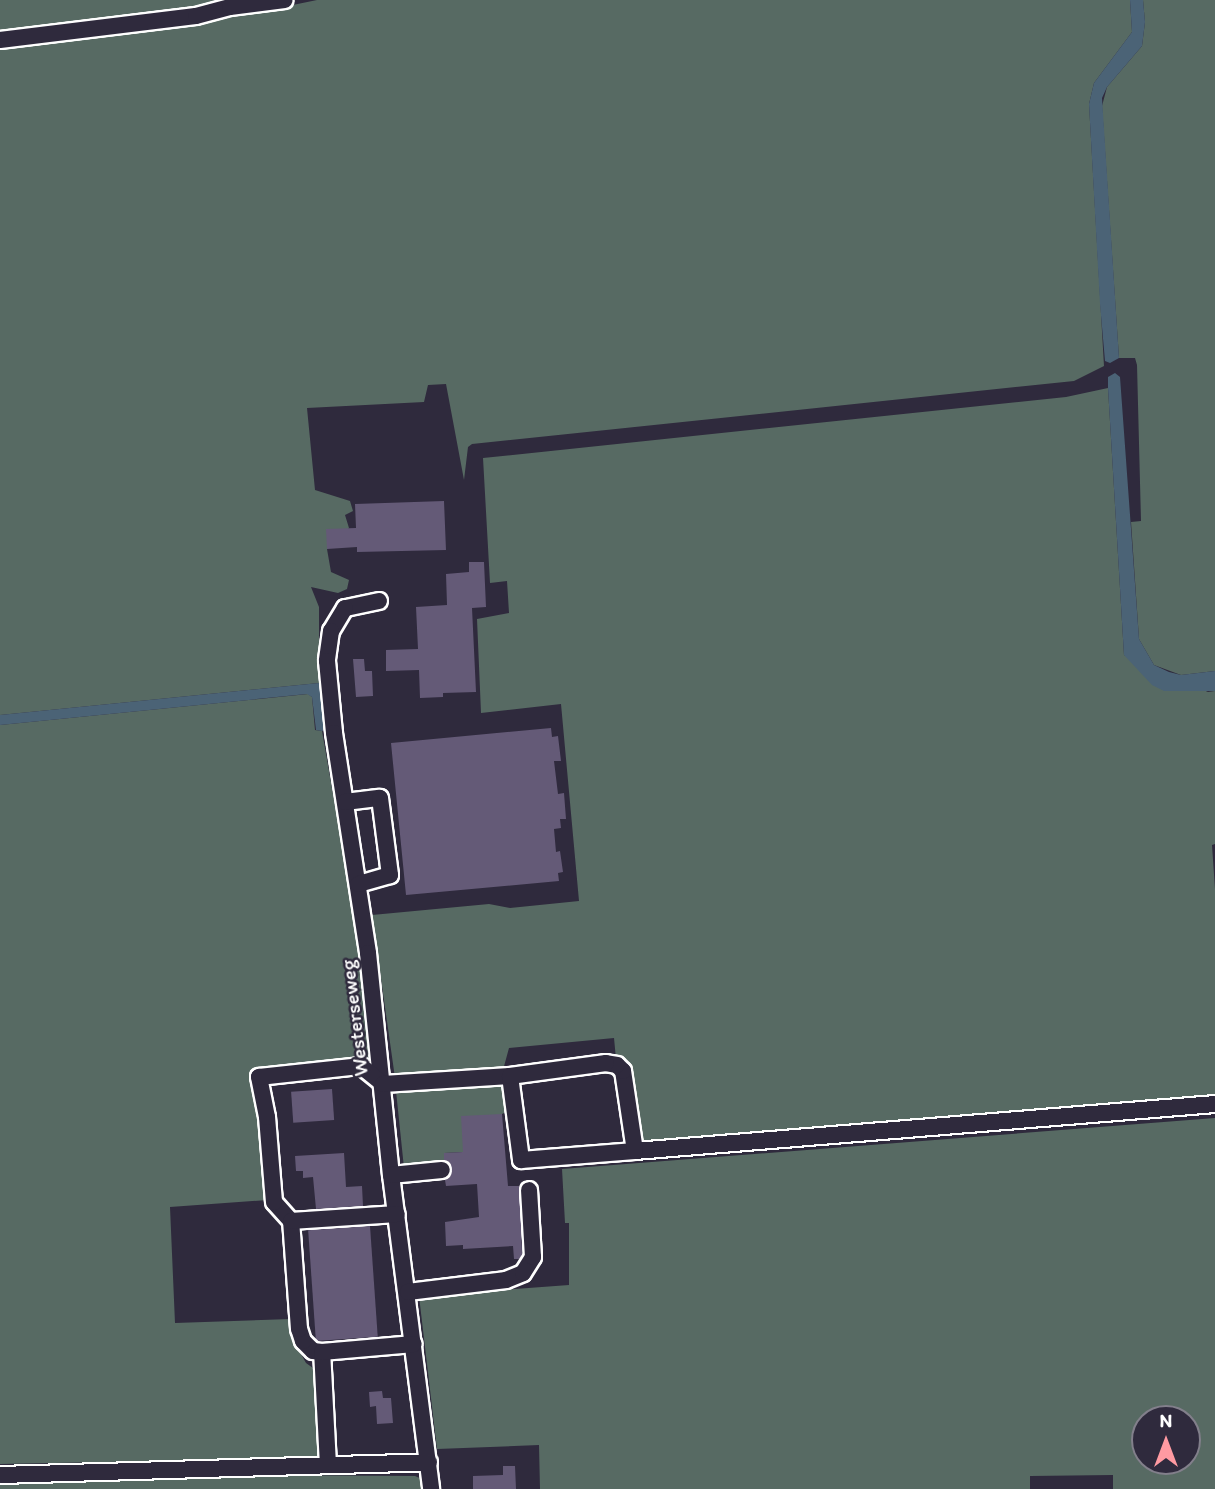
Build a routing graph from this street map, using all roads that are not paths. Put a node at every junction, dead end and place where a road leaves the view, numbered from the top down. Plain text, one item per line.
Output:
1 (285, 0) edge
2 (0, 40) edge
3 (379, 601) dead end
4 (345, 802) junction
5 (358, 884) junction
6 (510, 1076) junction
7 (383, 1084) junction
8 (1215, 1104) edge
9 (635, 1151) junction
10 (442, 1170) dead end
11 (391, 1175) junction
12 (529, 1190) dead end
13 (397, 1214) junction
14 (291, 1221) junction
15 (408, 1292) junction
16 (414, 1344) junction
17 (322, 1352) junction
18 (429, 1462) junction
19 (328, 1465) junction
20 (0, 1475) edge
21 (431, 1489) edge

1 - 2 street
3 - 4 street, Westerseweg
4 - 5 street, Westerseweg
4 - 5 street
5 - 7 street, Westerseweg
6 - 7 street
6 - 9 street
6 - 9 street
7 - 11 street, Westerseweg
7 - 14 street
8 - 9 street
10 - 11 street
11 - 13 street, Westerseweg
12 - 15 street
13 - 14 street
13 - 15 street, Westerseweg
14 - 17 street
15 - 16 street, Westerseweg
16 - 17 street
16 - 18 street, Westerseweg
17 - 19 street
18 - 19 street
18 - 21 street, Westerseweg
19 - 20 street

